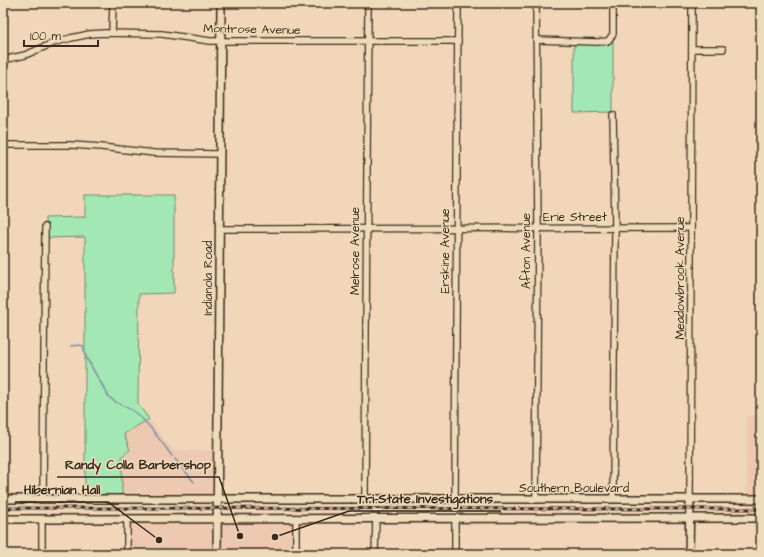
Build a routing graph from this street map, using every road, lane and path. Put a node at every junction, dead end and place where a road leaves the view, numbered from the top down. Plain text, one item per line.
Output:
1 (113, 3) edge
2 (222, 3) edge
3 (368, 3) edge
4 (458, 3) edge
5 (536, 3) edge
6 (613, 3) edge
7 (692, 3) edge
8 (112, 33) junction
9 (368, 40) junction
10 (536, 40) junction
11 (221, 41) junction
12 (458, 41) junction
13 (692, 49) junction
14 (723, 49) dead end
15 (3, 60) edge
16 (613, 115) dead end
17 (3, 145) edge
18 (220, 154) junction
19 (45, 227) dead end
20 (366, 228) junction
21 (457, 228) junction
22 (538, 228) junction
23 (615, 228) junction
24 (691, 228) junction
25 (219, 229) junction
26 (365, 498) junction
27 (3, 499) edge
28 (43, 499) junction
29 (455, 499) junction
30 (536, 499) junction
31 (613, 499) junction
32 (690, 499) junction
33 (761, 499) edge
34 (217, 500) junction
35 (217, 518) junction
36 (296, 518) junction
37 (376, 518) junction
38 (455, 518) junction
39 (690, 518) junction
40 (761, 518) edge
41 (3, 519) edge
42 (42, 519) junction
43 (127, 519) junction
44 (42, 554) edge
45 (127, 554) edge
46 (217, 554) edge
47 (296, 554) edge
48 (375, 554) edge
49 (455, 554) edge
50 (689, 554) edge

1 - 8 street
2 - 11 street, Indianola Road
3 - 9 street, Melrose Avenue
4 - 12 street, Erskine Avenue
5 - 10 street, Afton Avenue
6 - 10 street
7 - 13 street, Meadowbrook Avenue
8 - 11 street, Montrose Avenue
8 - 15 street, Montrose Avenue
9 - 11 street, Montrose Avenue
9 - 12 street, Montrose Avenue
9 - 20 street, Melrose Avenue
10 - 22 street, Afton Avenue
11 - 18 street, Indianola Road
12 - 21 street, Erskine Avenue
13 - 14 street
13 - 24 street, Meadowbrook Avenue
16 - 23 street
17 - 18 street
18 - 25 street, Indianola Road
19 - 28 street
20 - 21 street, Erie Street
20 - 25 street, Erie Street
20 - 26 street, Melrose Avenue
21 - 22 street, Erie Street
21 - 29 street, Erskine Avenue
22 - 23 street, Erie Street
22 - 30 street, Afton Avenue
23 - 24 street, Erie Street
23 - 31 street
24 - 32 street, Meadowbrook Avenue
25 - 34 street, Indianola Road
26 - 29 street, Southern Boulevard
26 - 34 street, Southern Boulevard
27 - 28 street, Southern Boulevard
28 - 34 street, Southern Boulevard
29 - 30 street, Southern Boulevard
30 - 31 street, Southern Boulevard
31 - 32 street, Southern Boulevard
32 - 33 street, Southern Boulevard
32 - 39 street, Meadowbrook Avenue
34 - 35 street, Indianola Road
35 - 36 street
35 - 43 street
35 - 46 street, Indianola Road
36 - 37 street
36 - 47 street
37 - 38 street
37 - 48 street
38 - 39 street
38 - 49 street
39 - 40 street
39 - 50 street, Meadowbrook Avenue
41 - 42 street
42 - 43 street
42 - 44 street
43 - 45 street

